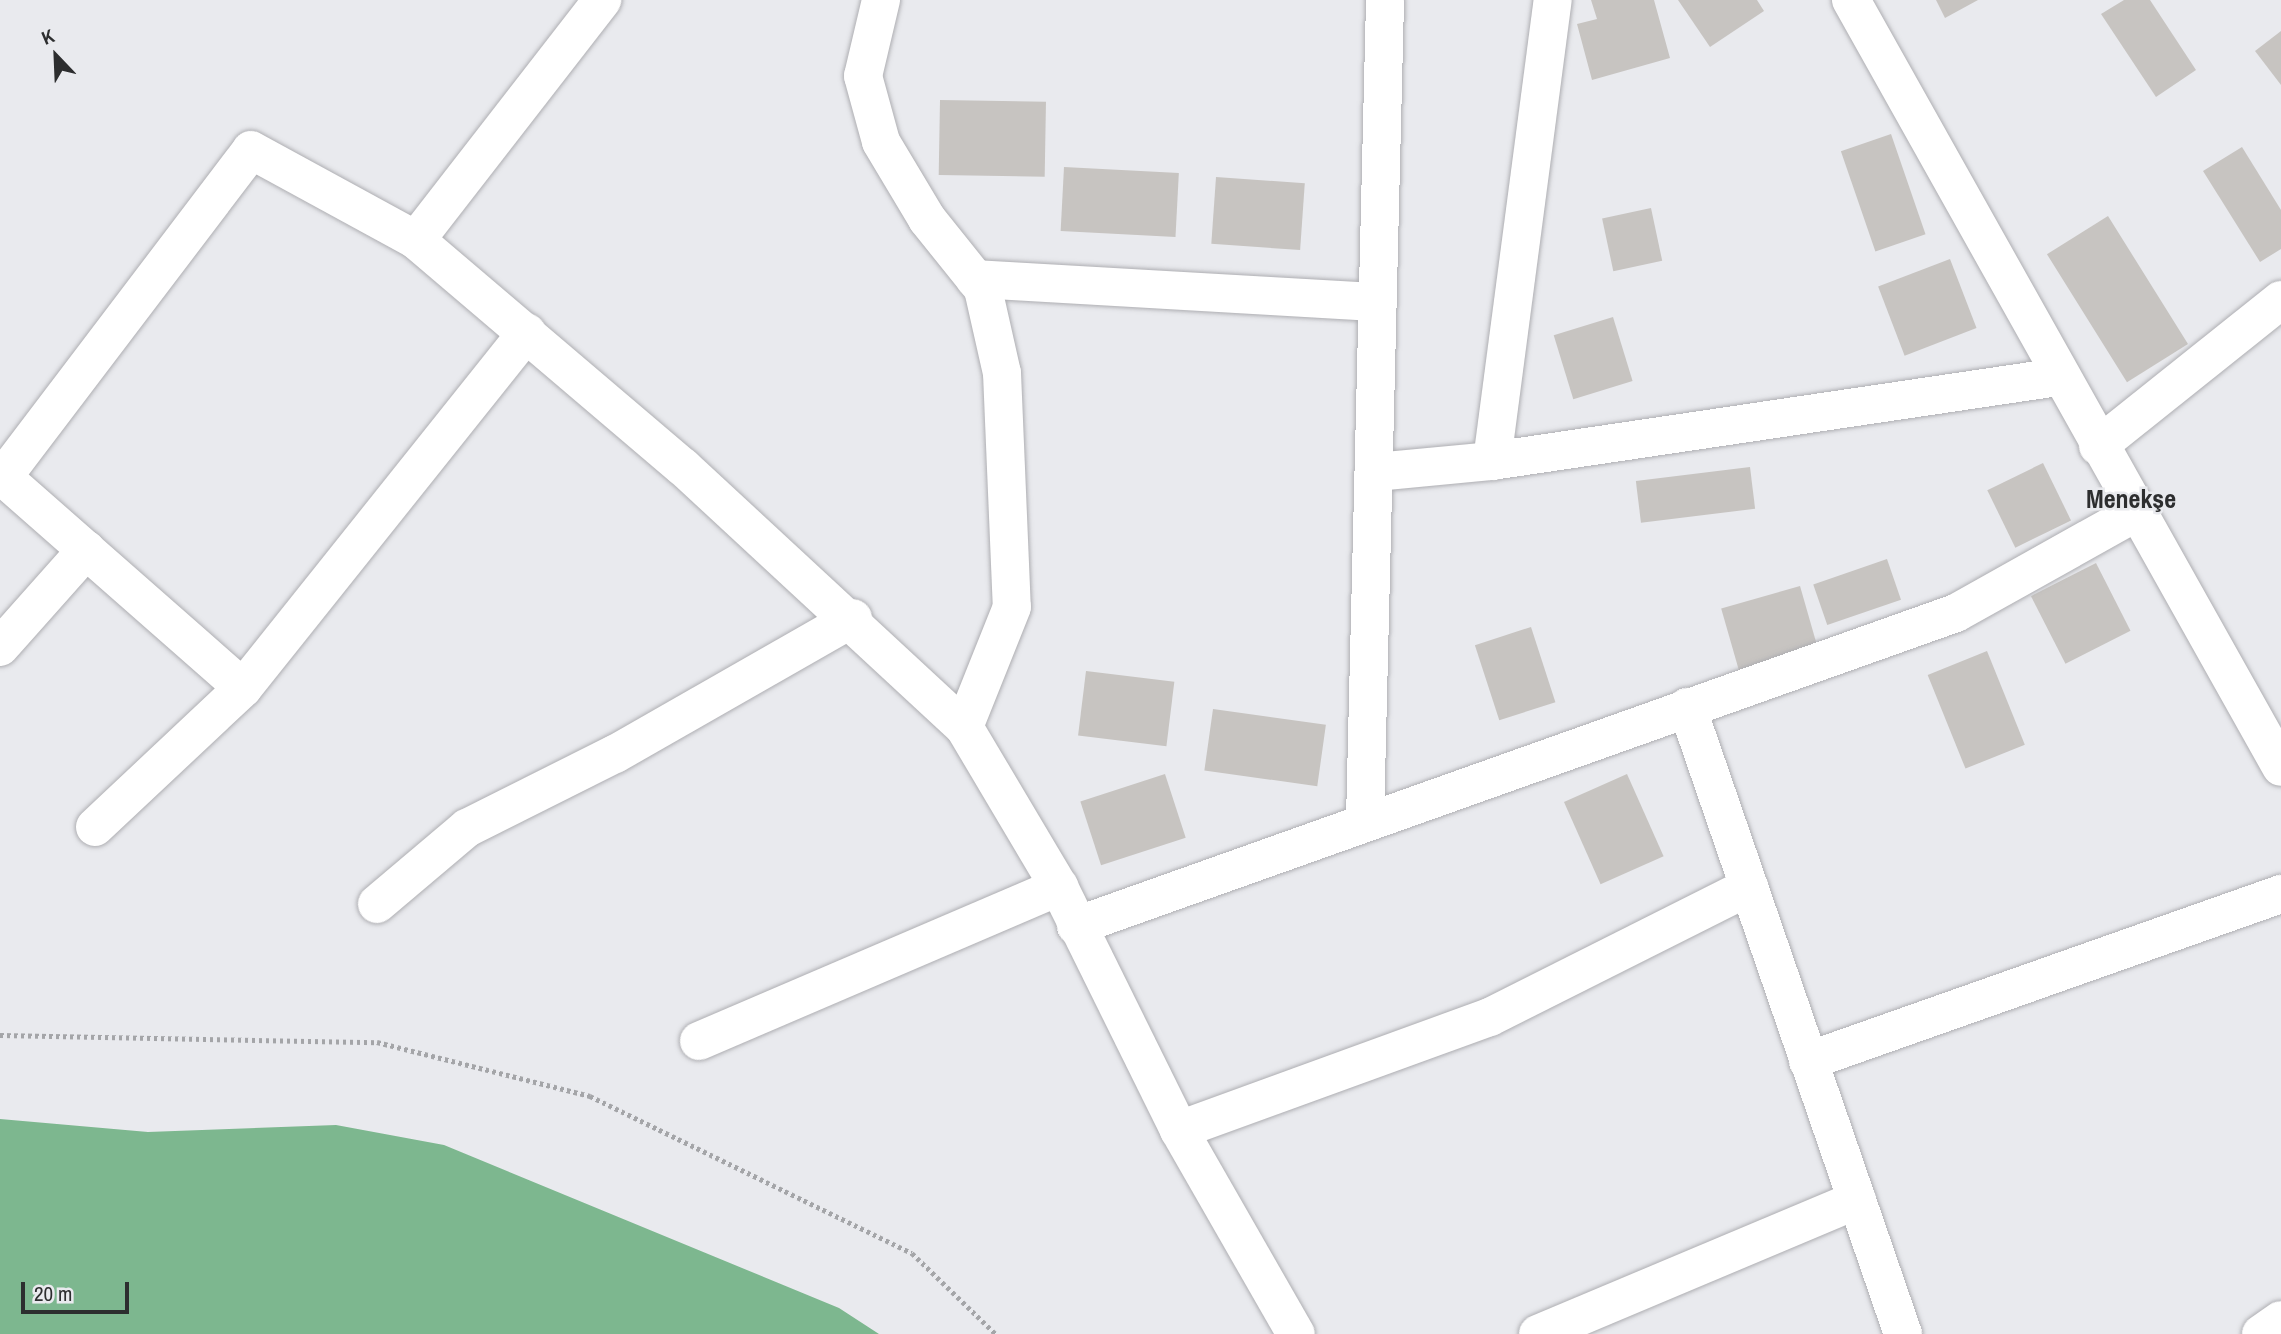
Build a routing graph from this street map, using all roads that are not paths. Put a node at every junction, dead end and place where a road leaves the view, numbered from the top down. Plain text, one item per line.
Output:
1 (603, 0) edge
2 (881, 0) edge
3 (1385, 0) edge
4 (1553, 0) edge
5 (1851, 0) edge
6 (415, 240) junction
7 (975, 279) junction
8 (2281, 300) edge
9 (1377, 302) junction
10 (527, 332) junction
11 (2058, 377) junction
12 (2098, 446) junction
13 (1492, 461) junction
14 (1377, 472) junction
15 (2135, 513) junction
16 (86, 550) junction
17 (853, 618) junction
18 (0, 647) edge
19 (243, 688) junction
20 (1687, 707) junction
21 (964, 727) junction
22 (2281, 767) edge
23 (1365, 820) junction
24 (96, 827) dead end
25 (1059, 887) junction
26 (1749, 887) junction
27 (2281, 894) edge
28 (376, 904) dead end
29 (1076, 926) junction
30 (699, 1041) dead end
31 (1808, 1061) junction
32 (1179, 1130) junction
33 (1857, 1200) junction
34 (2281, 1321) edge
35 (1296, 1334) edge
36 (1538, 1334) edge
37 (1903, 1334) edge
38 (2261, 1334) edge

1 - 6 street
2 - 7 street
3 - 9 street
4 - 13 street
5 - 11 street
6 - 10 street
6 - 16 street
7 - 9 street
7 - 21 street
8 - 12 street
9 - 14 street
10 - 17 street
10 - 19 street
11 - 12 street
11 - 13 street
12 - 15 street
13 - 14 street
14 - 23 street
15 - 20 street
15 - 22 street
16 - 18 street
16 - 19 street
17 - 21 street
17 - 28 street
19 - 24 street
20 - 23 street
20 - 26 street
21 - 25 street
23 - 29 street
25 - 29 street
25 - 30 street
26 - 31 street
26 - 32 street
27 - 31 street
29 - 32 street
31 - 33 street
32 - 35 street
33 - 36 street
33 - 37 street
34 - 38 street

